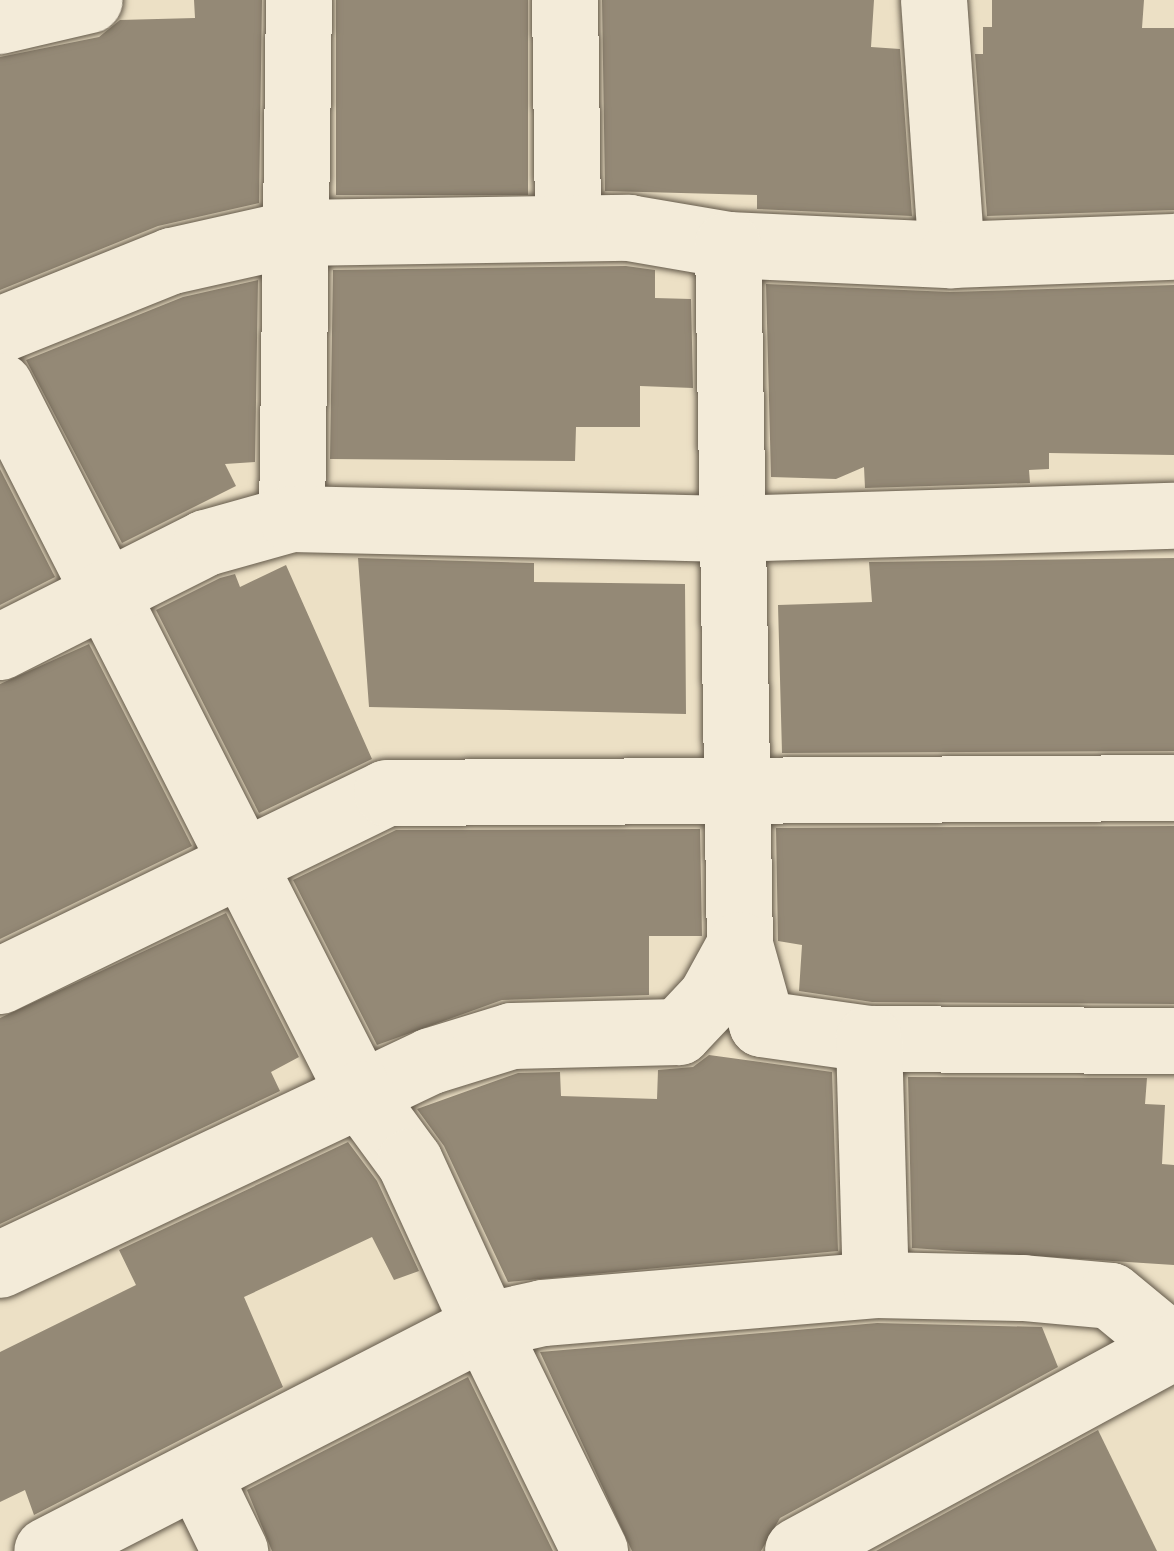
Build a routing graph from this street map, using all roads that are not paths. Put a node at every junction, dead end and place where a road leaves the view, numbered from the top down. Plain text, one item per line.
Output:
1 (90, 0) edge
2 (299, 0) edge
3 (566, 0) edge
4 (934, 0) edge
5 (0, 21) edge
6 (568, 227) junction
7 (297, 233) junction
8 (728, 245) junction
9 (1174, 247) edge
10 (952, 255) junction
11 (0, 330) edge
12 (0, 386) edge
13 (1174, 516) edge
14 (292, 519) junction
15 (730, 529) junction
16 (106, 594) junction
17 (0, 647) edge
18 (736, 785) junction
19 (1174, 788) edge
20 (244, 860) junction
21 (740, 945) junction
22 (0, 981) edge
23 (869, 1039) junction
24 (1174, 1041) edge
25 (360, 1094) junction
26 (0, 1265) edge
27 (876, 1285) junction
28 (484, 1326) junction
29 (1173, 1347) edge
30 (199, 1475) junction
31 (47, 1551) edge
32 (235, 1551) edge
33 (595, 1551) edge
34 (798, 1551) edge

1 - 5 street
2 - 7 street
3 - 6 street
4 - 10 street
6 - 7 street
6 - 8 street
7 - 11 street
7 - 14 street
8 - 10 street
8 - 15 street
9 - 10 street
12 - 16 street
13 - 15 street
14 - 15 street
14 - 16 street
15 - 18 street
16 - 17 street
16 - 20 street
18 - 19 street
18 - 20 street
18 - 21 street
20 - 22 street
20 - 25 street
21 - 23 street
21 - 25 street
23 - 24 street
23 - 27 street
25 - 26 street
25 - 28 street
27 - 28 street
27 - 29 street
28 - 30 street
28 - 33 street
29 - 34 street
30 - 31 street
30 - 32 street

